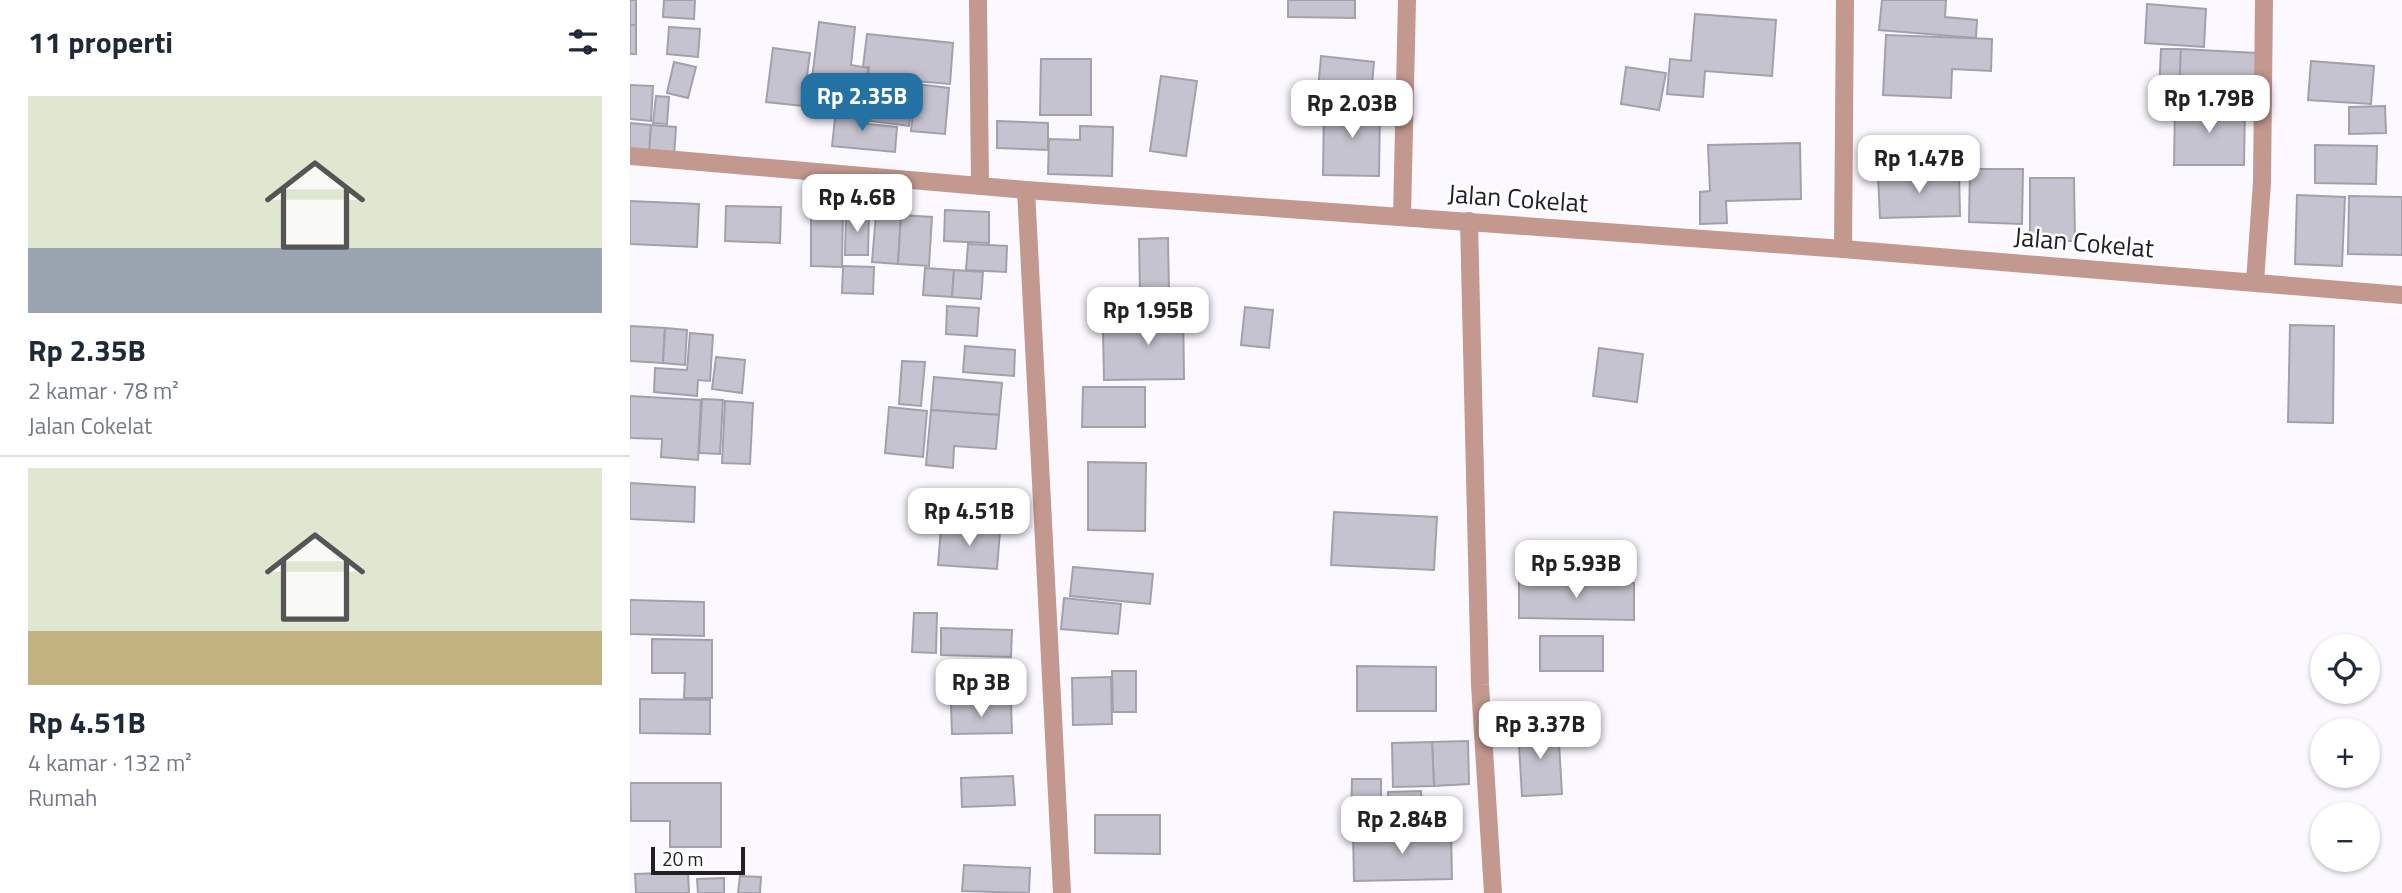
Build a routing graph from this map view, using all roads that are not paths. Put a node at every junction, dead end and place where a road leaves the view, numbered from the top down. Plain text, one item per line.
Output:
1 (978, 0) edge
2 (1407, 0) edge
3 (1845, 0) edge
4 (2264, 0) edge
5 (630, 156) edge
6 (980, 185) junction
7 (1026, 190) junction
8 (1402, 216) junction
9 (1469, 221) junction
10 (1843, 248) junction
11 (2255, 282) junction
12 (2402, 295) edge
13 (1062, 893) edge
14 (1493, 893) edge

1 - 6 street
2 - 8 street
3 - 10 street
4 - 11 street
5 - 6 street, Jalan Cokelat
6 - 7 street, Jalan Cokelat
7 - 8 street, Jalan Cokelat
7 - 13 street
8 - 9 street, Jalan Cokelat
9 - 10 street, Jalan Cokelat
9 - 14 street
10 - 11 street, Jalan Cokelat
11 - 12 street, Jalan Cokelat

